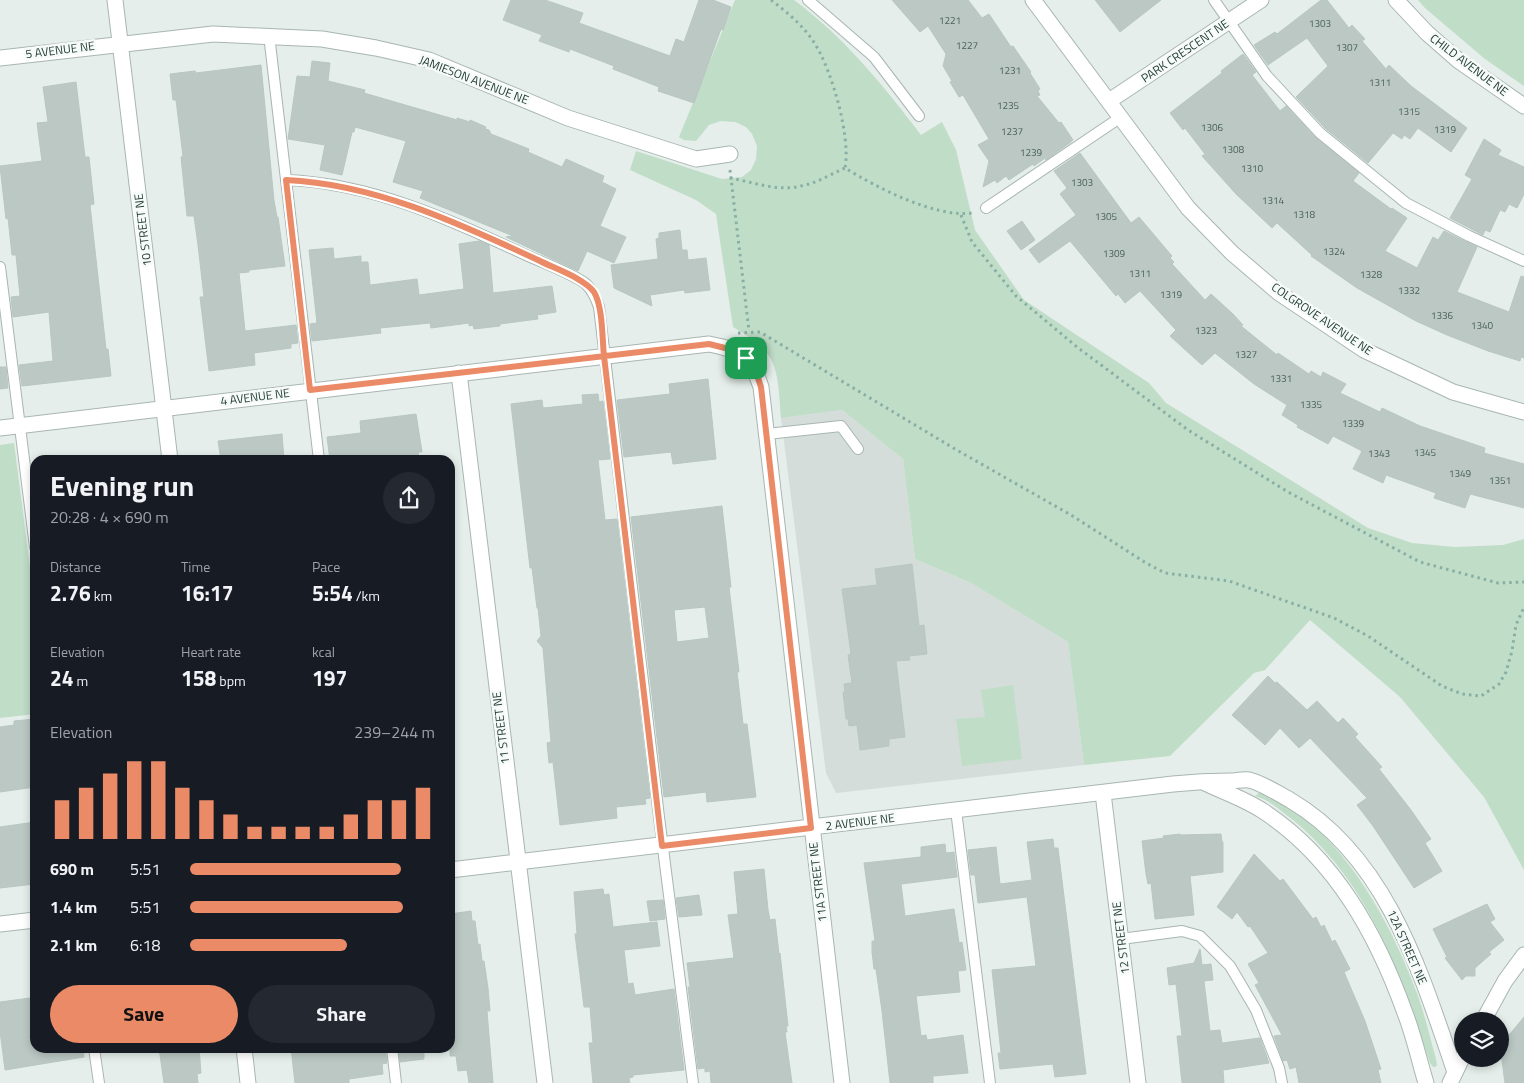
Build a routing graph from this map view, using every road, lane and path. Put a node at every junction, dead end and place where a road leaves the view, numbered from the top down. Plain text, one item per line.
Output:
1 (115, 0) edge
2 (772, 0) edge
3 (808, 0) edge
4 (1033, 0) edge
5 (1214, 0) edge
6 (1261, 0) edge
7 (1396, 0) edge
8 (1229, 22) junction
9 (268, 35) junction
10 (120, 43) junction
11 (0, 58) edge
12 (1109, 101) junction
13 (1524, 106) edge
14 (919, 116) dead end
15 (1121, 117) junction
16 (730, 154) joint
17 (845, 168) junction
18 (730, 178) junction
19 (286, 180) junction
20 (986, 208) joint
21 (961, 214) junction
22 (1524, 261) edge
23 (0, 267) edge
24 (749, 331) junction
25 (738, 332) dead end
26 (604, 356) junction
27 (746, 358) joint
28 (459, 374) junction
29 (310, 390) junction
30 (164, 408) junction
31 (1524, 412) edge
32 (20, 425) junction
33 (0, 428) edge
34 (767, 434) junction
35 (858, 449) dead end
36 (169, 455) edge
37 (318, 455) edge
38 (30, 506) edge
39 (1524, 582) edge
40 (1524, 607) edge
41 (1201, 781) junction
42 (1103, 793) junction
43 (956, 810) junction
44 (811, 828) junction
45 (662, 846) junction
46 (517, 862) junction
47 (455, 869) edge
48 (30, 921) edge
49 (0, 924) edge
50 (1121, 939) junction
51 (1524, 955) edge
52 (1487, 1012) edge
53 (95, 1053) edge
54 (245, 1053) edge
55 (393, 1053) edge
56 (1452, 1078) edge
57 (99, 1083) edge
58 (248, 1083) edge
59 (396, 1083) edge
60 (545, 1083) edge
61 (693, 1083) edge
62 (842, 1083) edge
63 (990, 1083) edge
64 (1138, 1083) edge
65 (1282, 1083) edge
66 (1426, 1083) edge

1 - 10 street, 10 STREET NE
2 - 17 path
3 - 14 lane
4 - 12 street, COLGROVE AVENUE NE
5 - 8 lane
6 - 8 street, PARK CRESCENT NE
7 - 13 street, CHILD AVENUE NE
8 - 12 street, PARK CRESCENT NE
8 - 22 lane
9 - 10 street, JAMIESON AVENUE NE
9 - 16 street, JAMIESON AVENUE NE
9 - 19 lane
10 - 11 street, 5 AVENUE NE
10 - 30 street, 10 STREET NE
12 - 15 street, COLGROVE AVENUE NE
15 - 20 lane
15 - 31 street, COLGROVE AVENUE NE
16 - 18 path
17 - 18 path
17 - 21 path
18 - 24 path
19 - 26 lane
19 - 29 lane
20 - 21 path
21 - 39 path
23 - 32 lane
24 - 25 path
24 - 40 path
26 - 27 street, 4 AVENUE NE
26 - 28 street, 4 AVENUE NE
26 - 45 lane
27 - 34 street, 11A STREET NE
28 - 29 street, 4 AVENUE NE
28 - 46 street, 11 STREET NE
29 - 30 street, 4 AVENUE NE
29 - 37 lane
30 - 32 street, 4 AVENUE NE
30 - 36 street, 10 STREET NE
32 - 33 street, 4 AVENUE NE
32 - 38 lane
34 - 35 lane
34 - 44 street, 11A STREET NE
41 - 42 street, 2 AVENUE NE
41 - 56 street, 12A STREET NE
41 - 66 street
42 - 43 street, 2 AVENUE NE
42 - 50 street, 12 STREET NE
43 - 44 street, 2 AVENUE NE
43 - 63 lane
44 - 45 street, 2 AVENUE NE
44 - 62 street, 11A STREET NE
45 - 46 street, 2 AVENUE NE
45 - 61 lane
46 - 47 street, 2 AVENUE NE
46 - 60 street, 11 STREET NE
48 - 49 street
50 - 64 street, 12 STREET NE
50 - 65 lane
51 - 52 street
53 - 57 lane
54 - 58 street
55 - 59 lane

